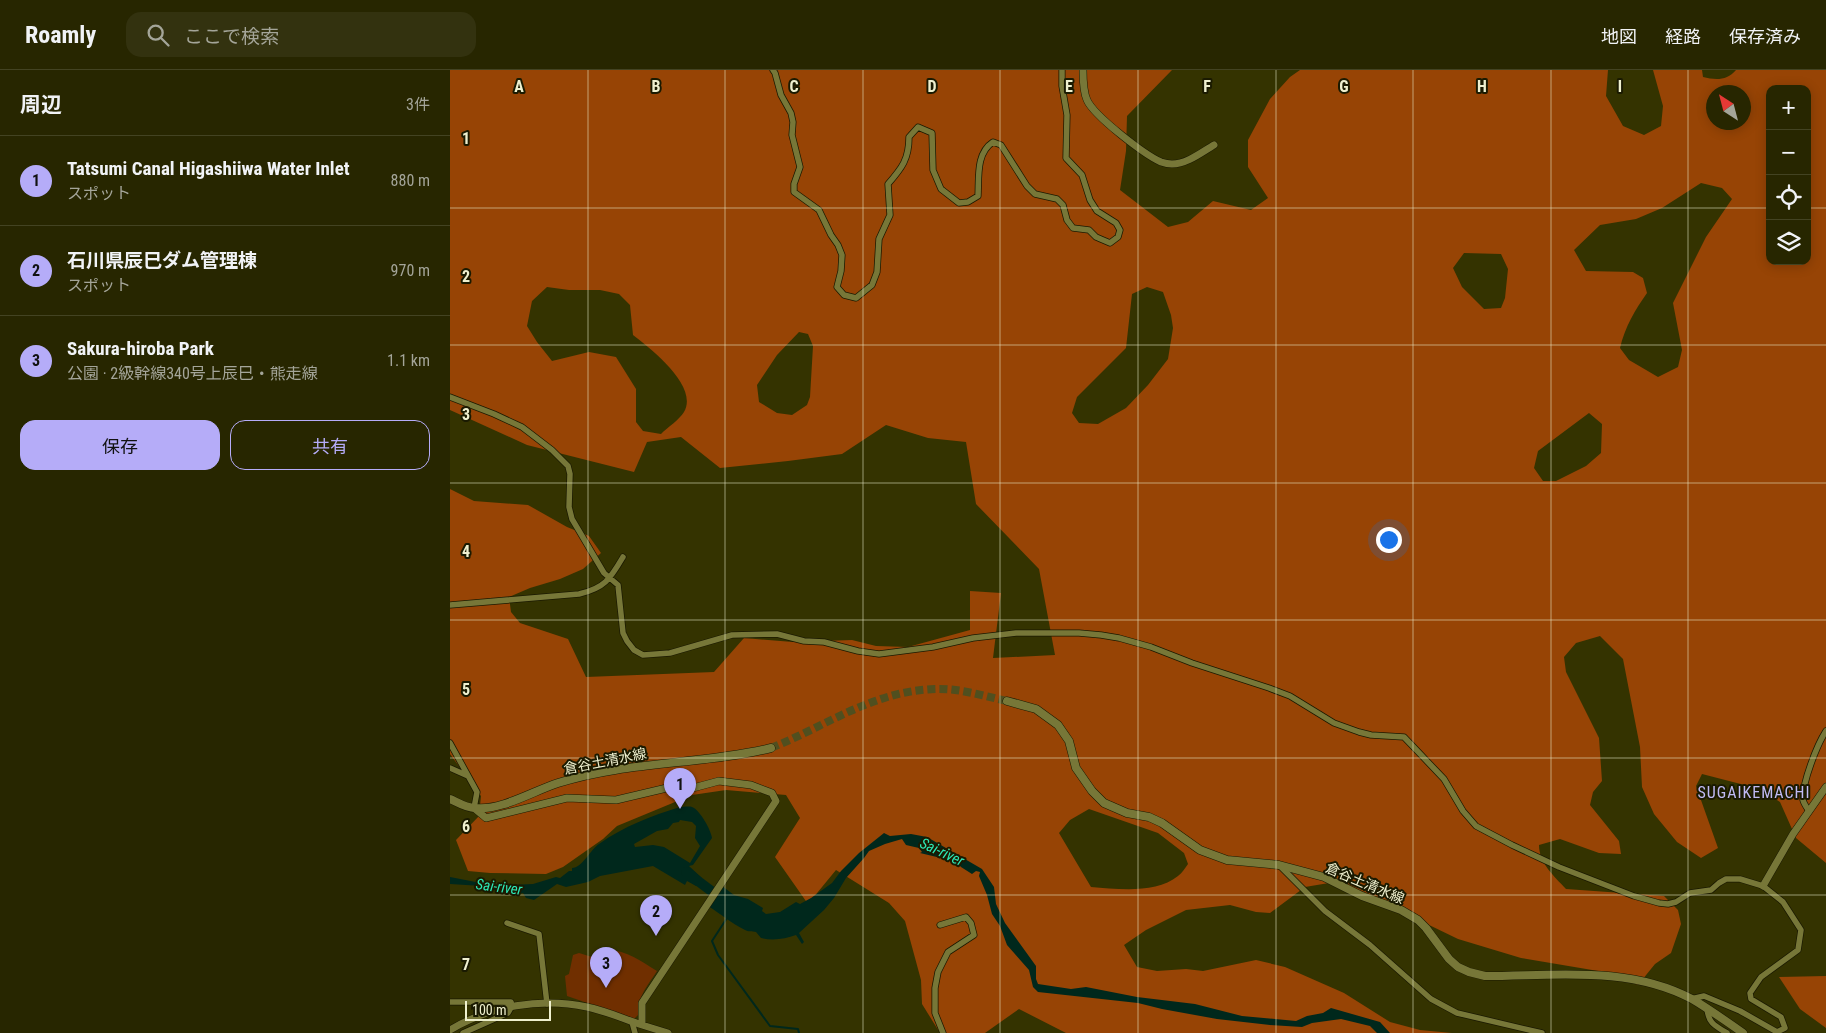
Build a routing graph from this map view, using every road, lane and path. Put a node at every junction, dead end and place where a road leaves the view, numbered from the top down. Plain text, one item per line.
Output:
1 (773, 70) edge
2 (1062, 70) edge
3 (1083, 70) edge
4 (1214, 145) dead end
5 (450, 397) edge
6 (623, 557) dead end
7 (610, 579) junction
8 (450, 605) edge
9 (1007, 701) tunnel mouth
10 (1826, 731) edge
11 (450, 743) edge
12 (771, 748) tunnel mouth
13 (450, 768) edge
14 (468, 776) junction
15 (1826, 787) edge
16 (450, 798) edge
17 (474, 808) junction
18 (1809, 811) junction
19 (1279, 865) junction
20 (1763, 886) junction
21 (507, 923) dead end
22 (940, 925) dead end
23 (1691, 999) junction
24 (450, 1002) edge
25 (547, 1004) junction
26 (512, 1006) junction
27 (1707, 1008) junction
28 (632, 1022) junction
29 (642, 1025) junction
30 (450, 1030) edge
31 (463, 1033) edge
32 (635, 1033) edge
33 (668, 1033) edge
34 (943, 1033) edge
35 (1542, 1033) edge
36 (1727, 1033) edge
37 (1743, 1033) edge

1 - 2 street
3 - 4 street
5 - 7 street
6 - 7 street
7 - 8 street
7 - 20 street
9 - 19 main road, 倉谷土清水線
10 - 18 street
11 - 14 street
12 - 17 main road, 倉谷土清水線
13 - 14 street
14 - 17 street
15 - 18 street
16 - 17 main road, 倉谷土清水線
17 - 29 street
18 - 20 street
19 - 23 main road, 倉谷土清水線
19 - 35 street
20 - 23 street
21 - 25 street
22 - 34 street
23 - 27 main road, 倉谷土清水線
24 - 26 street
25 - 26 street
25 - 28 street
26 - 30 street
26 - 31 street
27 - 36 street
27 - 37 main road, 倉谷土清水線
28 - 29 street
28 - 32 street
29 - 33 street

